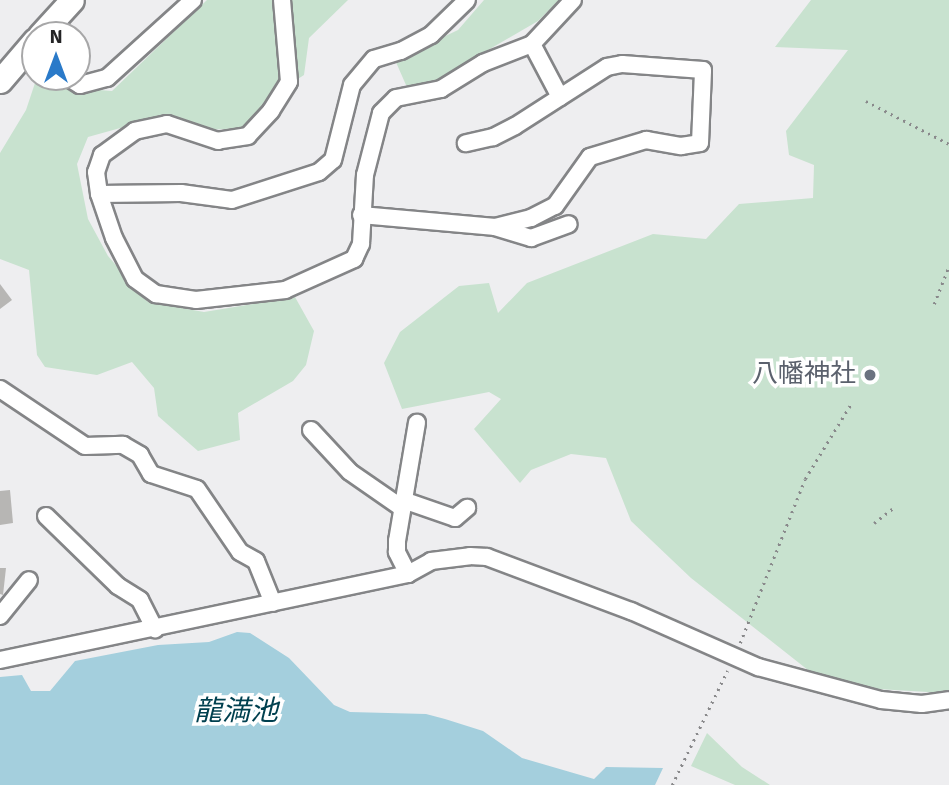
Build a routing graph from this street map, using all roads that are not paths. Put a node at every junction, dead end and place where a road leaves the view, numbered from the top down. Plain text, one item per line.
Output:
1 (72, 0) edge
2 (193, 0) edge
3 (282, 0) edge
4 (467, 0) edge
5 (573, 0) edge
6 (54, 21) edge
7 (532, 44) junction
8 (21, 58) edge
9 (0, 81) edge
10 (91, 82) edge
11 (560, 97) junction
12 (466, 143) dead end
13 (99, 194) junction
14 (361, 215) junction
15 (569, 224) dead end
16 (495, 227) junction
17 (0, 389) edge
18 (417, 423) dead end
19 (312, 430) dead end
20 (403, 504) junction
21 (467, 508) dead end
22 (46, 516) dead end
23 (408, 574) junction
24 (29, 580) dead end
25 (273, 603) junction
26 (0, 616) edge
27 (155, 629) junction
28 (0, 660) edge
29 (949, 700) edge

1 - 6 main road
2 - 10 street
3 - 13 street
4 - 13 street
5 - 7 street
7 - 11 street
7 - 14 street
8 - 9 main road
11 - 12 street
11 - 16 street
13 - 14 street
14 - 16 street
15 - 16 street
17 - 25 street
18 - 20 street
19 - 20 street
20 - 21 street
20 - 23 street
22 - 27 street
23 - 25 street
23 - 29 street
24 - 26 street
25 - 27 street
27 - 28 street

